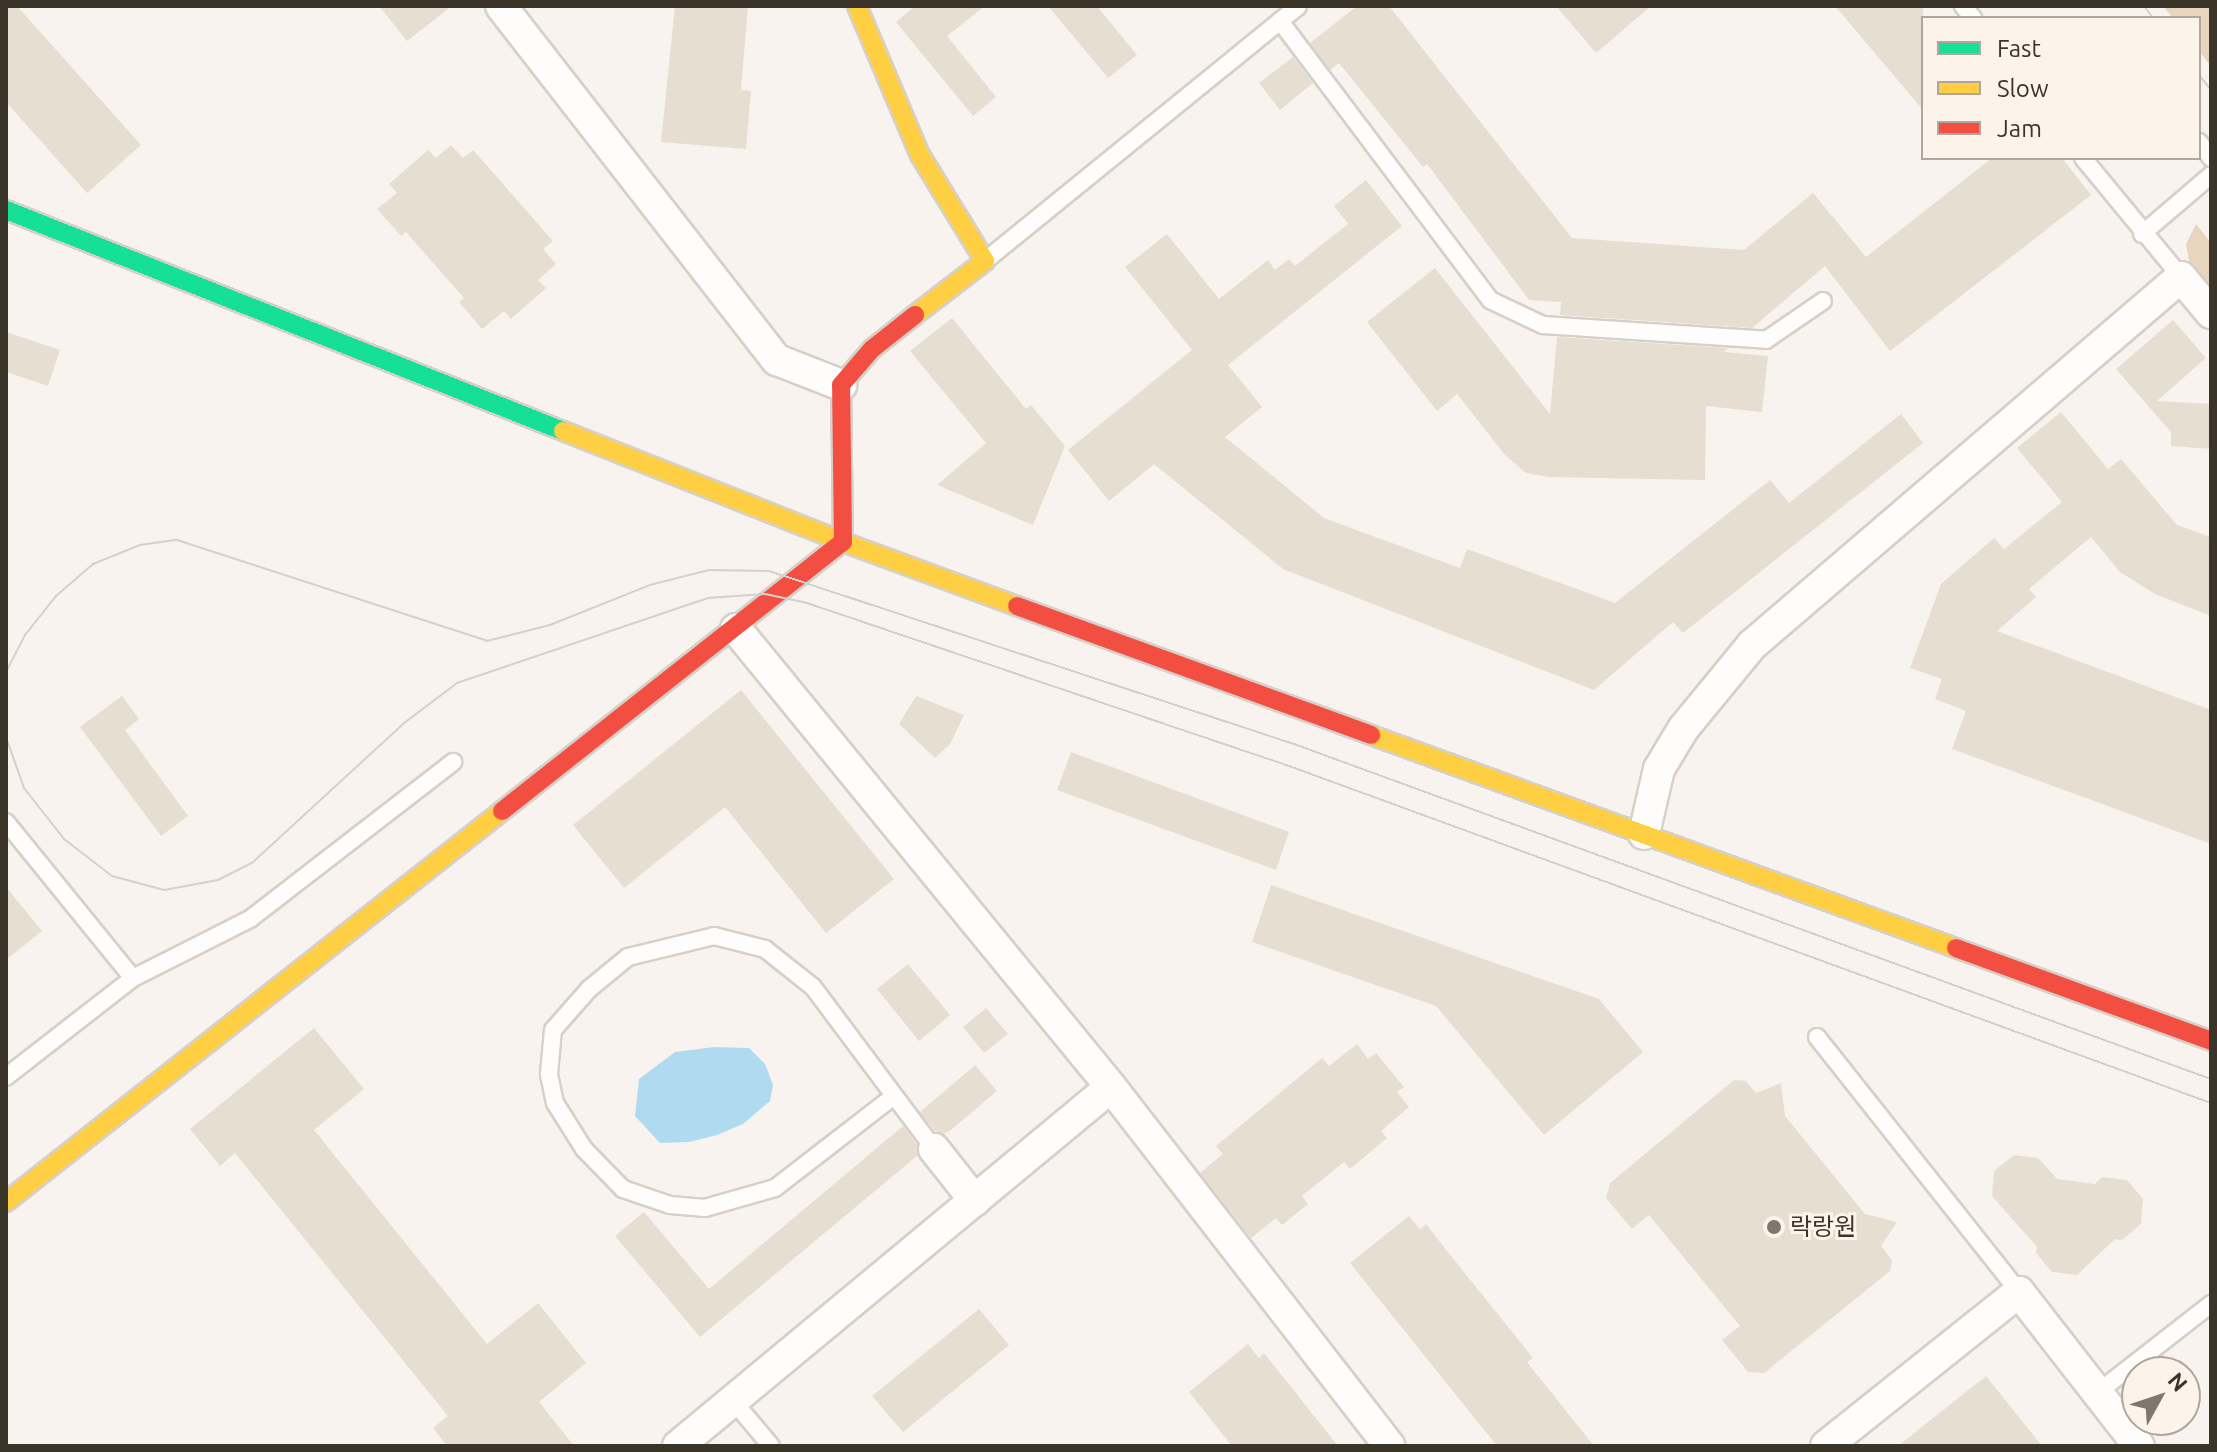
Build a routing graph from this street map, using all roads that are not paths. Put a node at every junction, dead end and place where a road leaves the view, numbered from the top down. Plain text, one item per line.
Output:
1 (501, 6) edge
2 (857, 6) edge
3 (1298, 6) edge
4 (1280, 21) junction
5 (2085, 160) edge
6 (2211, 175) edge
7 (6, 210) edge
8 (2142, 234) junction
9 (985, 261) junction
10 (2181, 277) junction
11 (1823, 301) dead end
12 (2211, 313) edge
13 (841, 385) junction
14 (843, 542) junction
15 (736, 629) junction
16 (453, 762) dead end
17 (6, 822) edge
18 (1644, 834) junction
19 (133, 978) junction
20 (1817, 1037) dead end
21 (2211, 1041) edge
22 (6, 1077) edge
23 (1111, 1087) junction
24 (894, 1096) junction
25 (934, 1149) joint
26 (975, 1201) junction
27 (6, 1202) edge
28 (2019, 1292) junction
29 (2211, 1304) edge
30 (2097, 1393) junction
31 (734, 1402) junction
32 (678, 1446) edge
33 (771, 1446) edge
34 (1389, 1446) edge
35 (1826, 1446) edge
36 (2139, 1446) edge

1 - 13 street
2 - 9 main road
3 - 4 lane
4 - 9 lane
4 - 11 lane
5 - 8 lane
6 - 8 lane
7 - 14 main road
8 - 10 lane
9 - 13 main road
10 - 12 street
10 - 18 street
13 - 14 main road
14 - 15 main road
14 - 18 main road
15 - 23 street
15 - 27 main road
16 - 19 lane
17 - 19 lane
18 - 21 main road
19 - 22 lane
20 - 28 lane
23 - 26 street
23 - 34 street
24 - 24 lane
24 - 25 lane
25 - 26 street
26 - 31 street
28 - 30 street
28 - 35 street
29 - 30 lane
30 - 36 street
31 - 32 street
31 - 33 lane

